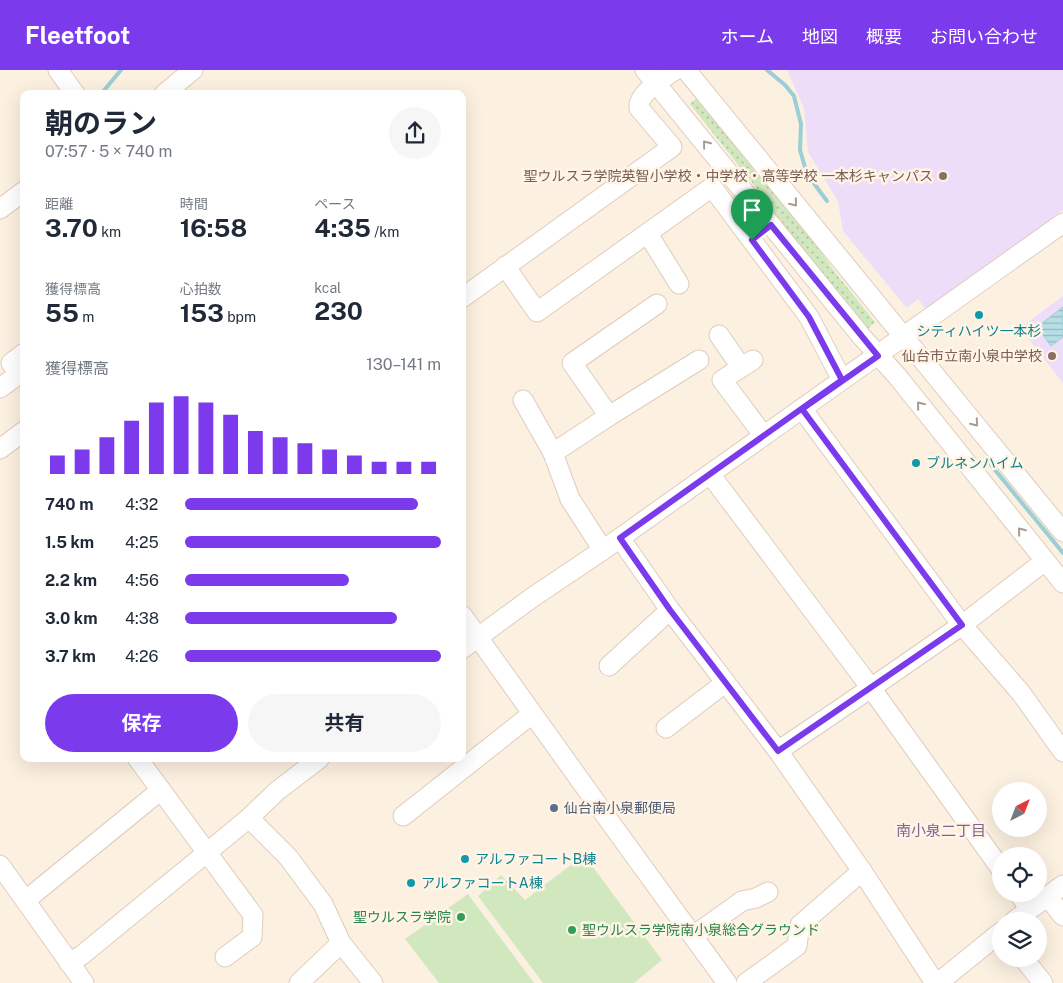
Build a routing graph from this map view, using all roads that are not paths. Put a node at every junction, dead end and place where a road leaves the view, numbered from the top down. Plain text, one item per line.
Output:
1 (58, 70) edge
2 (193, 70) edge
3 (675, 70) edge
4 (686, 70) edge
5 (651, 77) edge
6 (72, 90) edge
7 (169, 90) edge
8 (20, 193) edge
9 (2, 203) edge
10 (1063, 223) edge
11 (771, 225) junction
12 (648, 234) junction
13 (752, 240) junction
14 (505, 266) junction
15 (679, 284) dead end
16 (466, 295) edge
17 (657, 304) dead end
18 (719, 335) dead end
19 (904, 337) junction
20 (878, 356) junction
21 (20, 360) edge
22 (699, 360) dead end
23 (842, 380) junction
24 (0, 388) edge
25 (523, 400) dead end
26 (802, 409) junction
27 (609, 416) junction
28 (20, 434) edge
29 (764, 436) junction
30 (0, 449) edge
31 (553, 454) junction
32 (710, 474) junction
33 (1063, 532) edge
34 (620, 538) junction
35 (603, 550) junction
36 (1045, 561) junction
37 (1063, 583) edge
38 (670, 610) junction
39 (466, 620) edge
40 (962, 625) junction
41 (478, 637) junction
42 (466, 646) edge
43 (609, 666) dead end
44 (725, 682) junction
45 (871, 688) junction
46 (532, 714) junction
47 (666, 728) dead end
48 (778, 751) junction
49 (1063, 752) edge
50 (140, 762) edge
51 (315, 762) edge
52 (161, 790) junction
53 (403, 816) dead end
54 (249, 818) junction
55 (207, 854) junction
56 (992, 856) edge
57 (0, 865) edge
58 (862, 872) junction
59 (1063, 885) edge
60 (768, 892) dead end
61 (1047, 896) joint
62 (26, 900) junction
63 (1063, 916) edge
64 (693, 936) junction
65 (992, 942) edge
66 (341, 943) junction
67 (225, 957) dead end
68 (69, 964) junction
69 (1030, 967) edge
70 (961, 976) edge
71 (84, 983) edge
72 (299, 983) edge
73 (373, 983) edge
74 (727, 983) edge
75 (746, 983) edge
76 (937, 983) edge
77 (1043, 983) edge

1 - 6 street
2 - 7 street
3 - 5 street
4 -> 19 street
11 -> 5 street
5 - 14 street
8 - 9 street
10 - 19 street
11 - 13 street
11 - 20 street
12 - 13 street
12 - 14 street
12 - 15 street
13 - 23 street
14 - 16 street
17 - 27 street
18 - 29 street
19 - 20 street
19 -> 33 street
20 - 23 street
36 -> 20 street
21 - 24 street
22 - 27 street
23 - 26 street
25 - 31 street
26 - 29 street
26 - 40 street
27 - 31 street
28 - 30 street
29 - 32 street
31 - 35 street
32 - 34 street
32 - 45 street
34 - 35 street
34 - 38 street
35 - 41 street
36 - 37 street
36 - 40 street
38 - 43 street
38 - 44 street
39 - 41 street
40 - 45 street
40 - 49 street
41 - 42 street
41 - 46 street
44 - 47 street
44 - 48 street
45 - 48 street
45 - 56 street
46 - 53 street
46 - 64 street
48 - 58 street
50 - 52 street
51 - 54 street
52 - 55 street
52 - 62 street
54 - 55 street
54 - 66 street
55 - 67 street
55 - 68 street
57 - 62 street
58 - 75 street
58 - 76 street
59 - 61 street
60 - 64 street
61 - 63 street
62 - 68 street
64 - 74 street
65 - 70 street
66 - 72 street
66 - 73 street
68 - 71 street
69 - 77 street
70 - 76 street

